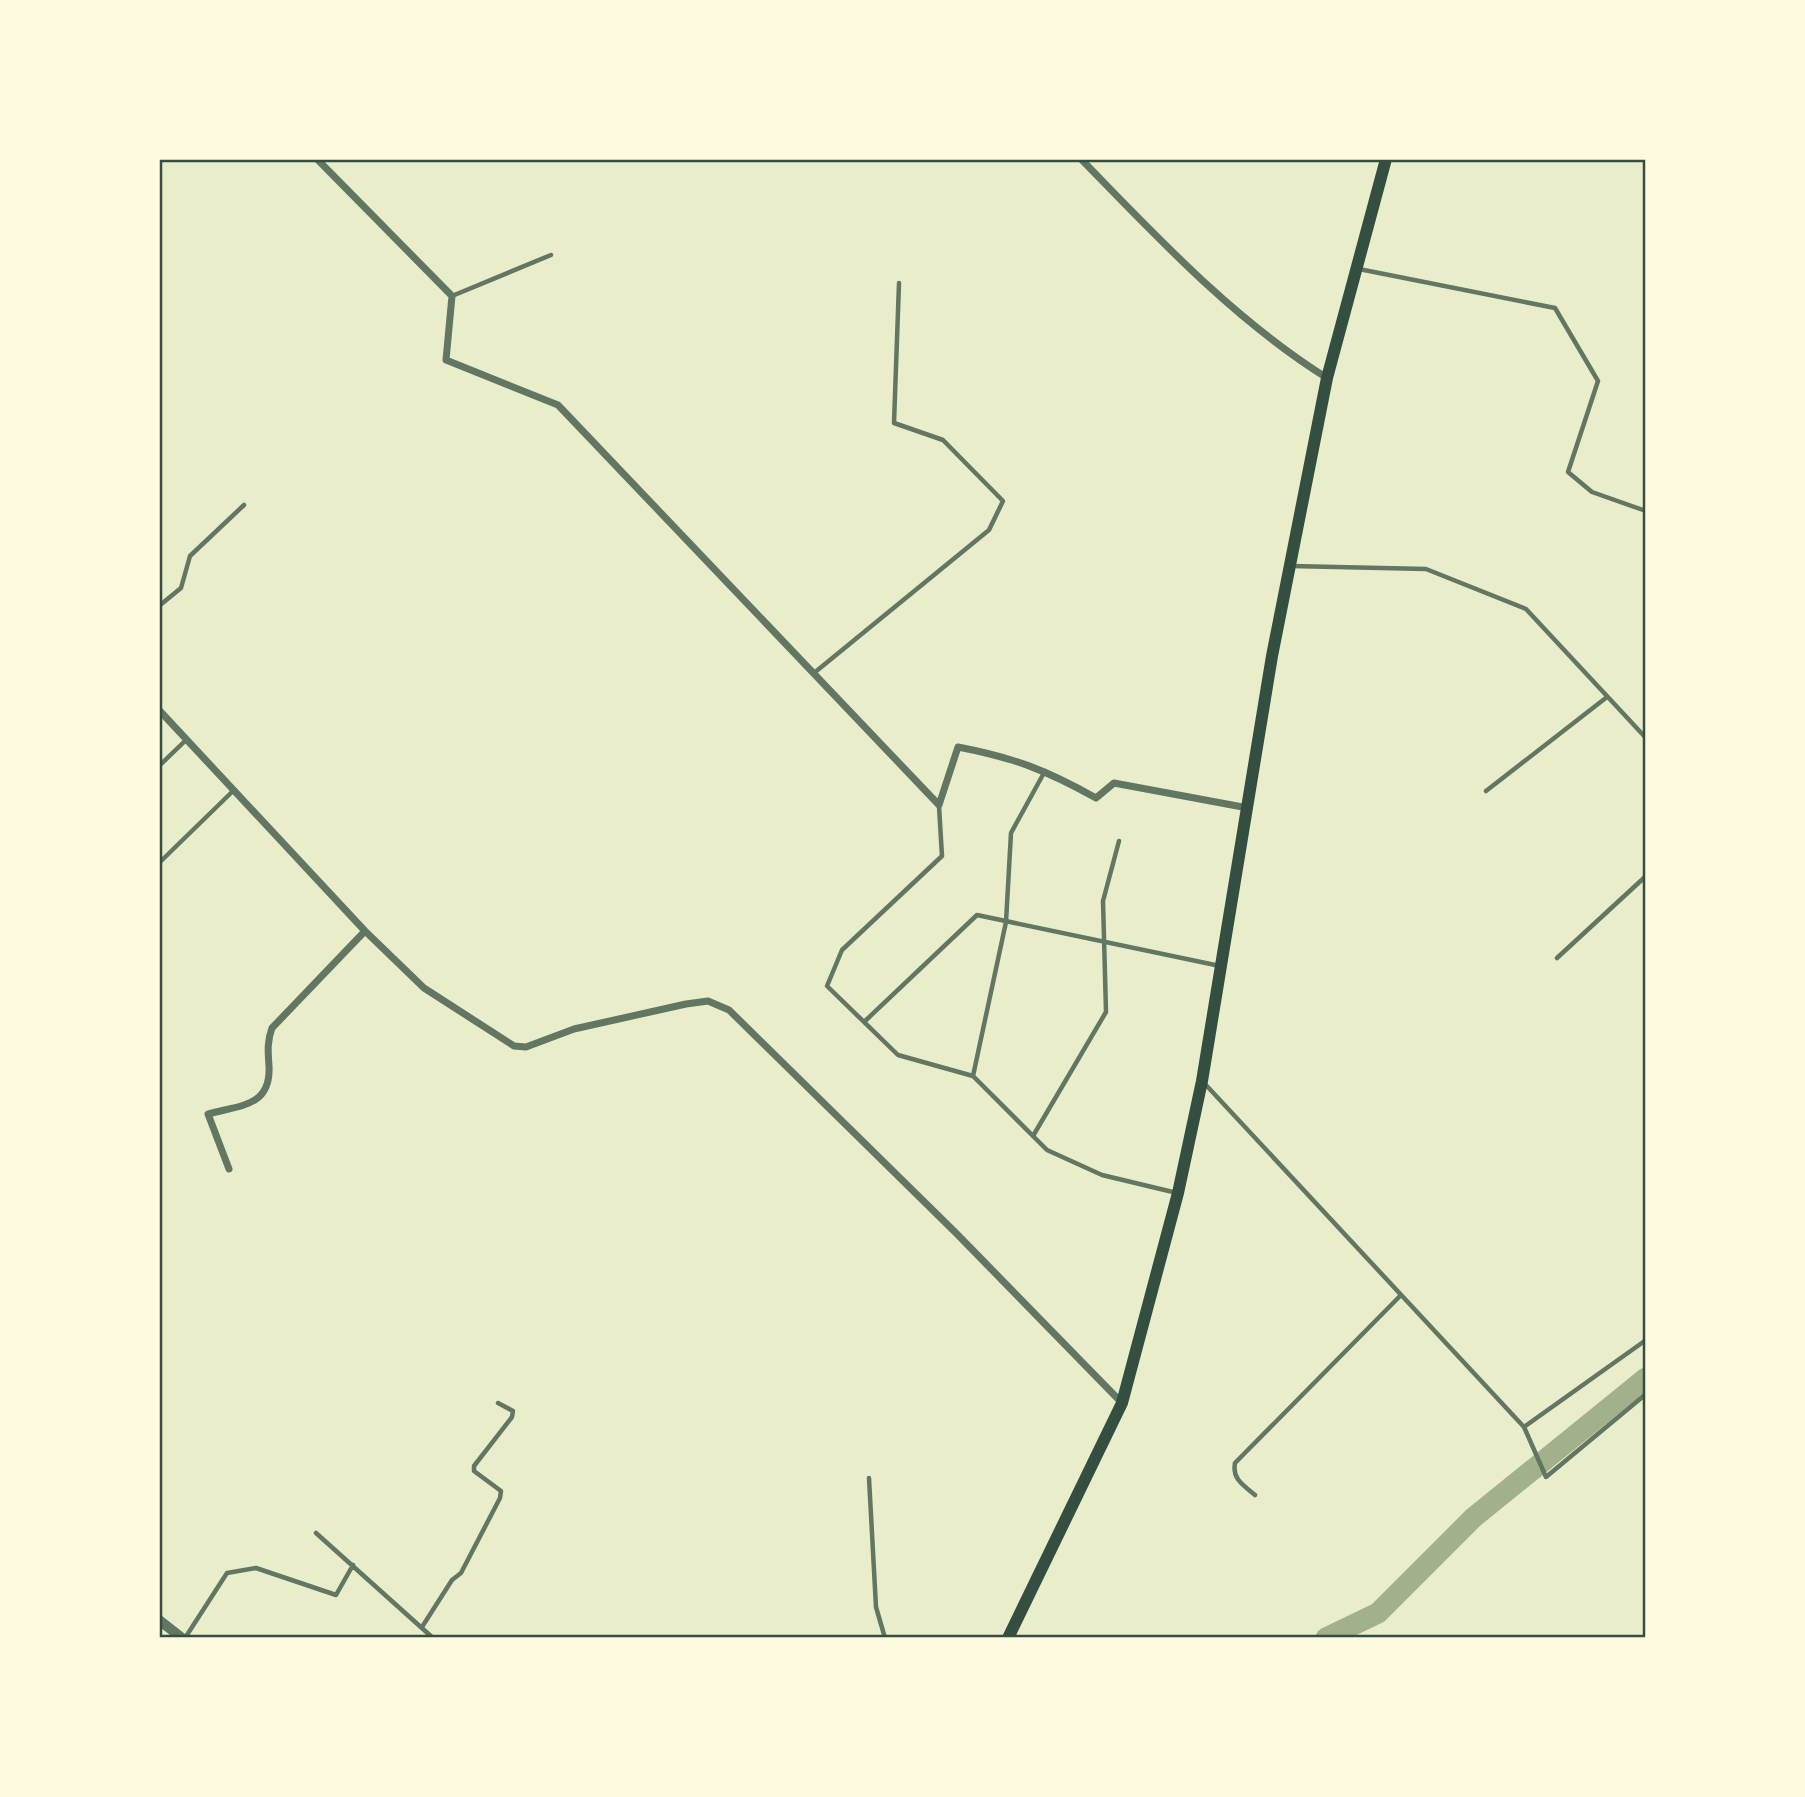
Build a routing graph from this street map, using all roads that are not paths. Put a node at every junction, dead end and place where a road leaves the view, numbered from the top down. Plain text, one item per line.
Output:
1 (317, 159) edge
2 (1081, 159) edge
3 (1386, 159) edge
4 (551, 255) dead end
5 (1358, 269) junction
6 (899, 283) dead end
7 (452, 296) junction
8 (1327, 378) junction
9 (244, 505) dead end
10 (1646, 511) edge
11 (1290, 566) junction
12 (159, 606) edge
13 (814, 673) junction
14 (1607, 697) junction
15 (159, 710) edge
16 (1646, 738) edge
17 (186, 740) junction
18 (159, 766) edge
19 (1046, 770) junction
20 (236, 788) junction
21 (1486, 791) dead end
22 (939, 805) junction
23 (1248, 808) junction
24 (1119, 841) dead end
25 (159, 863) edge
26 (1646, 876) edge
27 (1006, 922) junction
28 (365, 931) junction
29 (1107, 944) junction
30 (1558, 958) dead end
31 (1221, 967) junction
32 (864, 1022) junction
33 (973, 1076) junction
34 (1202, 1081) junction
35 (1033, 1136) junction
36 (229, 1169) dead end
37 (1178, 1194) junction
38 (1401, 1295) junction
39 (1646, 1340) edge
40 (1646, 1394) edge
41 (1122, 1402) junction
42 (498, 1404) dead end
43 (1524, 1427) junction
44 (869, 1478) dead end
45 (1255, 1495) dead end
46 (316, 1533) dead end
47 (353, 1565) junction
48 (159, 1620) edge
49 (422, 1627) junction
50 (183, 1638) edge
51 (433, 1638) edge
52 (885, 1638) edge
53 (1008, 1638) edge

1 - 7 street
2 - 8 street
3 - 5 main road
4 - 7 lane
5 - 8 main road
5 - 10 lane
6 - 13 lane
7 - 13 street
8 - 11 main road
9 - 12 lane
11 - 14 lane
11 - 23 main road
13 - 22 street
14 - 16 lane
14 - 21 lane
15 - 17 street
17 - 18 lane
17 - 20 street
19 - 22 street
19 - 23 street
19 - 27 lane
20 - 25 lane
20 - 28 street
22 - 32 lane
23 - 31 main road
24 - 29 lane
26 - 30 lane
27 - 29 lane
27 - 32 lane
27 - 33 lane
28 - 36 street
28 - 41 street
29 - 31 lane
29 - 35 lane
31 - 34 main road
32 - 33 lane
33 - 35 lane
34 - 37 main road
34 - 38 lane
35 - 37 lane
37 - 41 main road
38 - 43 lane
38 - 45 lane
39 - 43 lane
40 - 43 lane
41 - 53 main road
42 - 49 lane
44 - 52 lane
46 - 47 lane
47 - 49 lane
47 - 50 lane
48 - 50 street
49 - 51 lane

